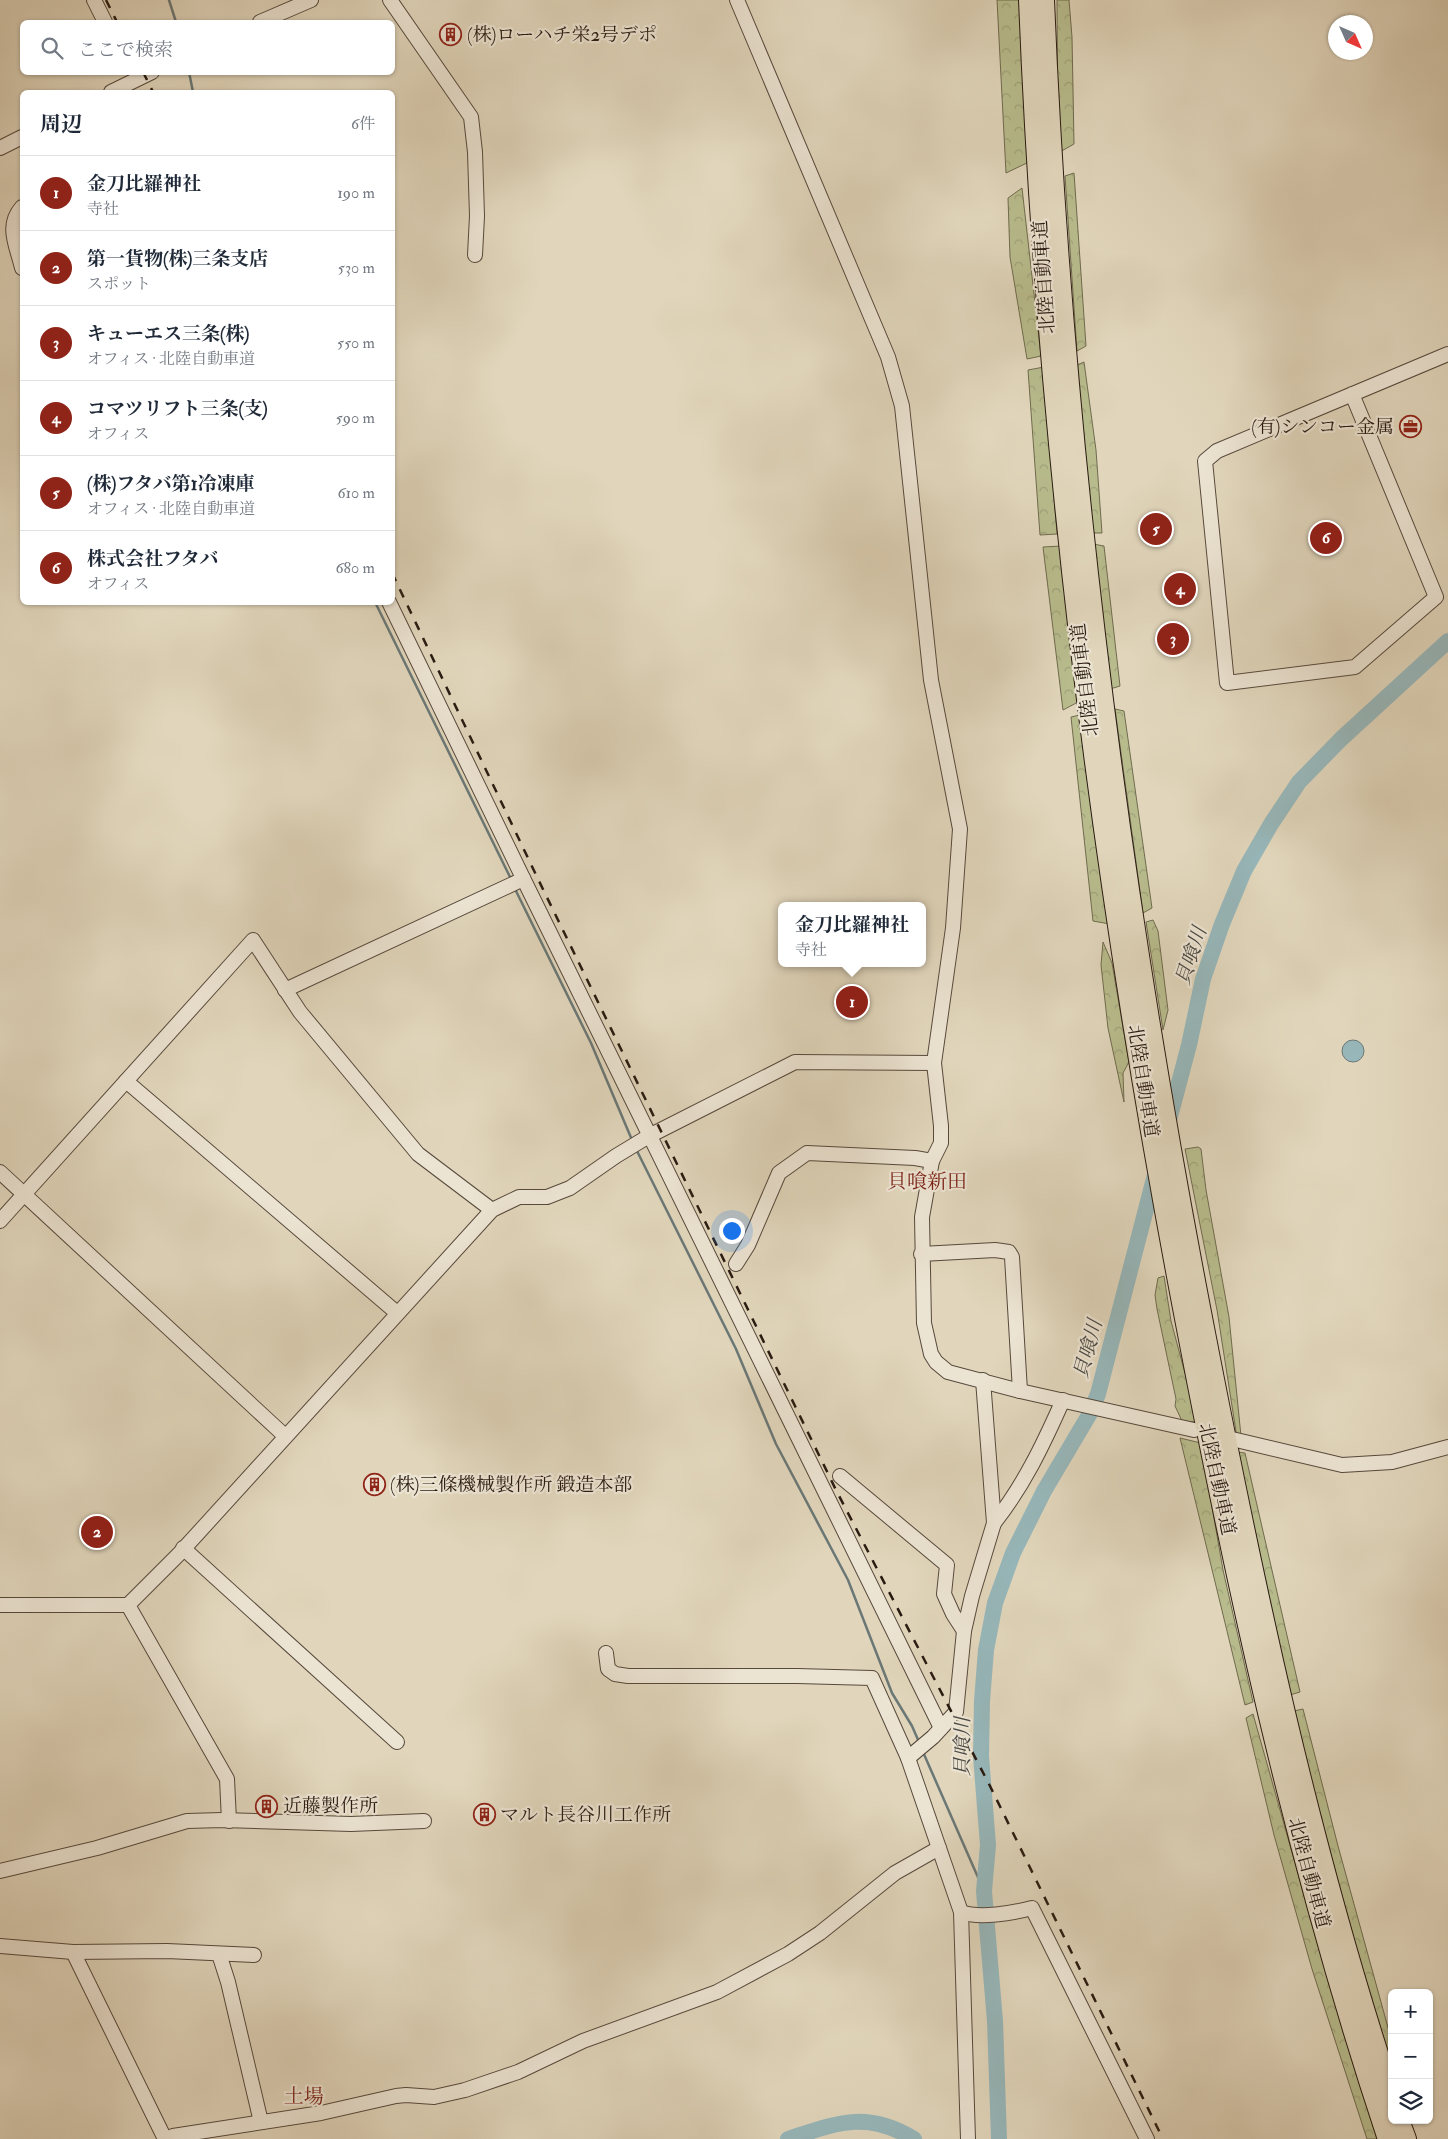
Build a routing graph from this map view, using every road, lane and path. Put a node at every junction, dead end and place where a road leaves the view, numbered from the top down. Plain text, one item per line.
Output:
1 (94, 0) edge
2 (310, 0) edge
3 (390, 0) edge
4 (737, 0) edge
5 (1028, 0) edge
6 (1044, 0) edge
7 (104, 20) edge
8 (265, 20) edge
9 (147, 75) edge
10 (135, 82) edge
11 (117, 90) edge
12 (20, 138) edge
13 (0, 148) edge
14 (20, 209) edge
15 (475, 255) dead end
16 (20, 260) edge
17 (1448, 354) edge
18 (1352, 394) junction
19 (390, 605) edge
20 (520, 880) junction
21 (284, 990) junction
22 (934, 1063) junction
23 (126, 1081) junction
24 (649, 1136) junction
25 (932, 1161) junction
26 (0, 1172) edge
27 (24, 1194) junction
28 (492, 1210) junction
29 (0, 1221) edge
30 (922, 1254) junction
31 (736, 1264) dead end
32 (397, 1313) junction
33 (983, 1380) junction
34 (1020, 1391) junction
35 (1065, 1401) junction
36 (1194, 1430) dead end
37 (285, 1436) junction
38 (1232, 1439) dead end
39 (1448, 1447) edge
40 (840, 1476) dead end
41 (994, 1523) junction
42 (183, 1548) junction
43 (0, 1605) edge
44 (128, 1605) junction
45 (964, 1631) junction
46 (606, 1653) dead end
47 (937, 1733) junction
48 (397, 1742) dead end
49 (911, 1756) junction
50 (229, 1820) junction
51 (424, 1821) dead end
52 (940, 1848) junction
53 (0, 1871) edge
54 (966, 1914) junction
55 (0, 1946) edge
56 (73, 1952) junction
57 (219, 1954) junction
58 (254, 1955) dead end
59 (1388, 2084) edge
60 (261, 2122) junction
61 (1401, 2124) edge
62 (166, 2139) edge
63 (968, 2139) edge
64 (1147, 2139) edge
65 (1388, 2139) edge
66 (1406, 2139) edge

1 - 7 street
2 - 8 street
3 - 15 street
4 - 22 street
5 - 65 highway, 北陸自動車道
6 - 59 highway, 北陸自動車道
9 - 10 street
10 - 11 street
12 - 13 street
14 - 16 street
17 - 18 street
18 - 18 street
19 - 20 street
20 - 21 street
20 - 24 street
21 - 23 street
21 - 28 street
22 - 24 street
22 - 25 street
23 - 27 street
23 - 32 street
24 - 28 street
24 - 47 street
25 - 30 street
25 - 31 street
26 - 27 street
27 - 29 street
27 - 37 street
28 - 32 street
30 - 33 street
30 - 34 street
32 - 37 street
33 - 34 street
33 - 41 street
34 - 35 street
35 - 36 street
35 - 41 street
37 - 42 street
38 - 39 street
40 - 45 street
41 - 45 street
42 - 44 street
42 - 48 street
43 - 44 street
44 - 50 street
45 - 47 street
46 - 49 street
47 - 49 street
49 - 52 street
50 - 51 street
50 - 53 street
52 - 54 street
52 - 60 street
54 - 63 street
54 - 64 street
55 - 56 street
56 - 57 street
56 - 62 street
57 - 58 street
57 - 60 street
60 - 62 street
61 - 66 highway

